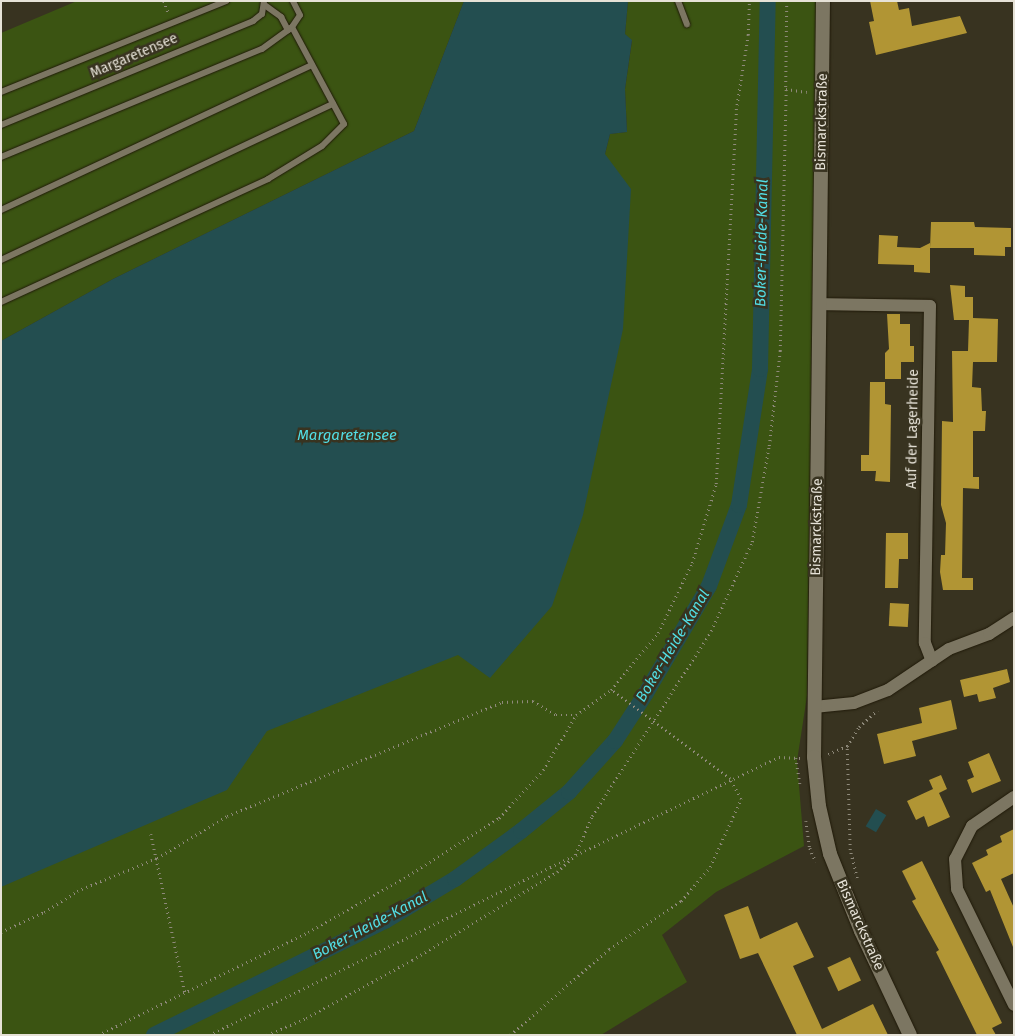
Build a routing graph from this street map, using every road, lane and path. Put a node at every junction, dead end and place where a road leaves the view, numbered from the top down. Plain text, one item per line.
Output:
1 (226, 1) edge
2 (294, 1) edge
3 (678, 1) edge
4 (749, 1) edge
5 (787, 1) edge
6 (823, 1) edge
7 (265, 3) edge
8 (687, 24) dead end
9 (290, 29) junction
10 (312, 65) junction
11 (786, 89) junction
12 (1, 92) edge
13 (822, 95) junction
14 (333, 104) junction
15 (1, 125) edge
16 (1, 157) edge
17 (1, 210) edge
18 (1, 260) edge
19 (1, 302) edge
20 (820, 304) junction
21 (1014, 618) edge
22 (932, 661) junction
23 (611, 690) junction
24 (888, 690) junction
25 (814, 708) junction
26 (576, 715) junction
27 (652, 722) junction
28 (847, 746) junction
29 (814, 757) junction
30 (730, 779) junction
31 (1014, 797) edge
32 (151, 834) dead end
33 (575, 856) junction
34 (157, 858) junction
35 (859, 886) dead end
36 (1, 932) edge
37 (185, 993) junction
38 (1014, 1005) edge
39 (98, 1035) edge
40 (209, 1035) edge
41 (267, 1035) edge
42 (510, 1035) edge
43 (910, 1035) edge

1 - 12 lane, Margaretensee
2 - 9 lane
3 - 8 lane
4 - 23 path
5 - 11 path
6 - 13 main road, Bismarckstraße
7 - 9 lane
7 - 15 lane, Margaretensee
9 - 10 lane
9 - 16 lane
10 - 14 lane
10 - 17 lane
11 - 13 path
11 - 27 path
13 - 20 main road, Bismarckstraße
14 - 18 lane
14 - 19 lane
20 - 22 street, Auf der Lagerheide
20 - 25 main road, Bismarckstraße
21 - 22 street
22 - 24 street
23 - 26 path
23 - 27 path
24 - 25 street
24 - 28 path
25 - 29 main road, Bismarckstraße
26 - 34 path
26 - 37 path
27 - 30 path
27 - 33 path
28 - 29 path
28 - 35 path
29 - 30 path
29 - 43 main road, Bismarckstraße
30 - 33 path
30 - 42 path
31 - 38 street
32 - 34 path
33 - 40 path
33 - 41 path
34 - 36 path
34 - 37 path
37 - 39 path

